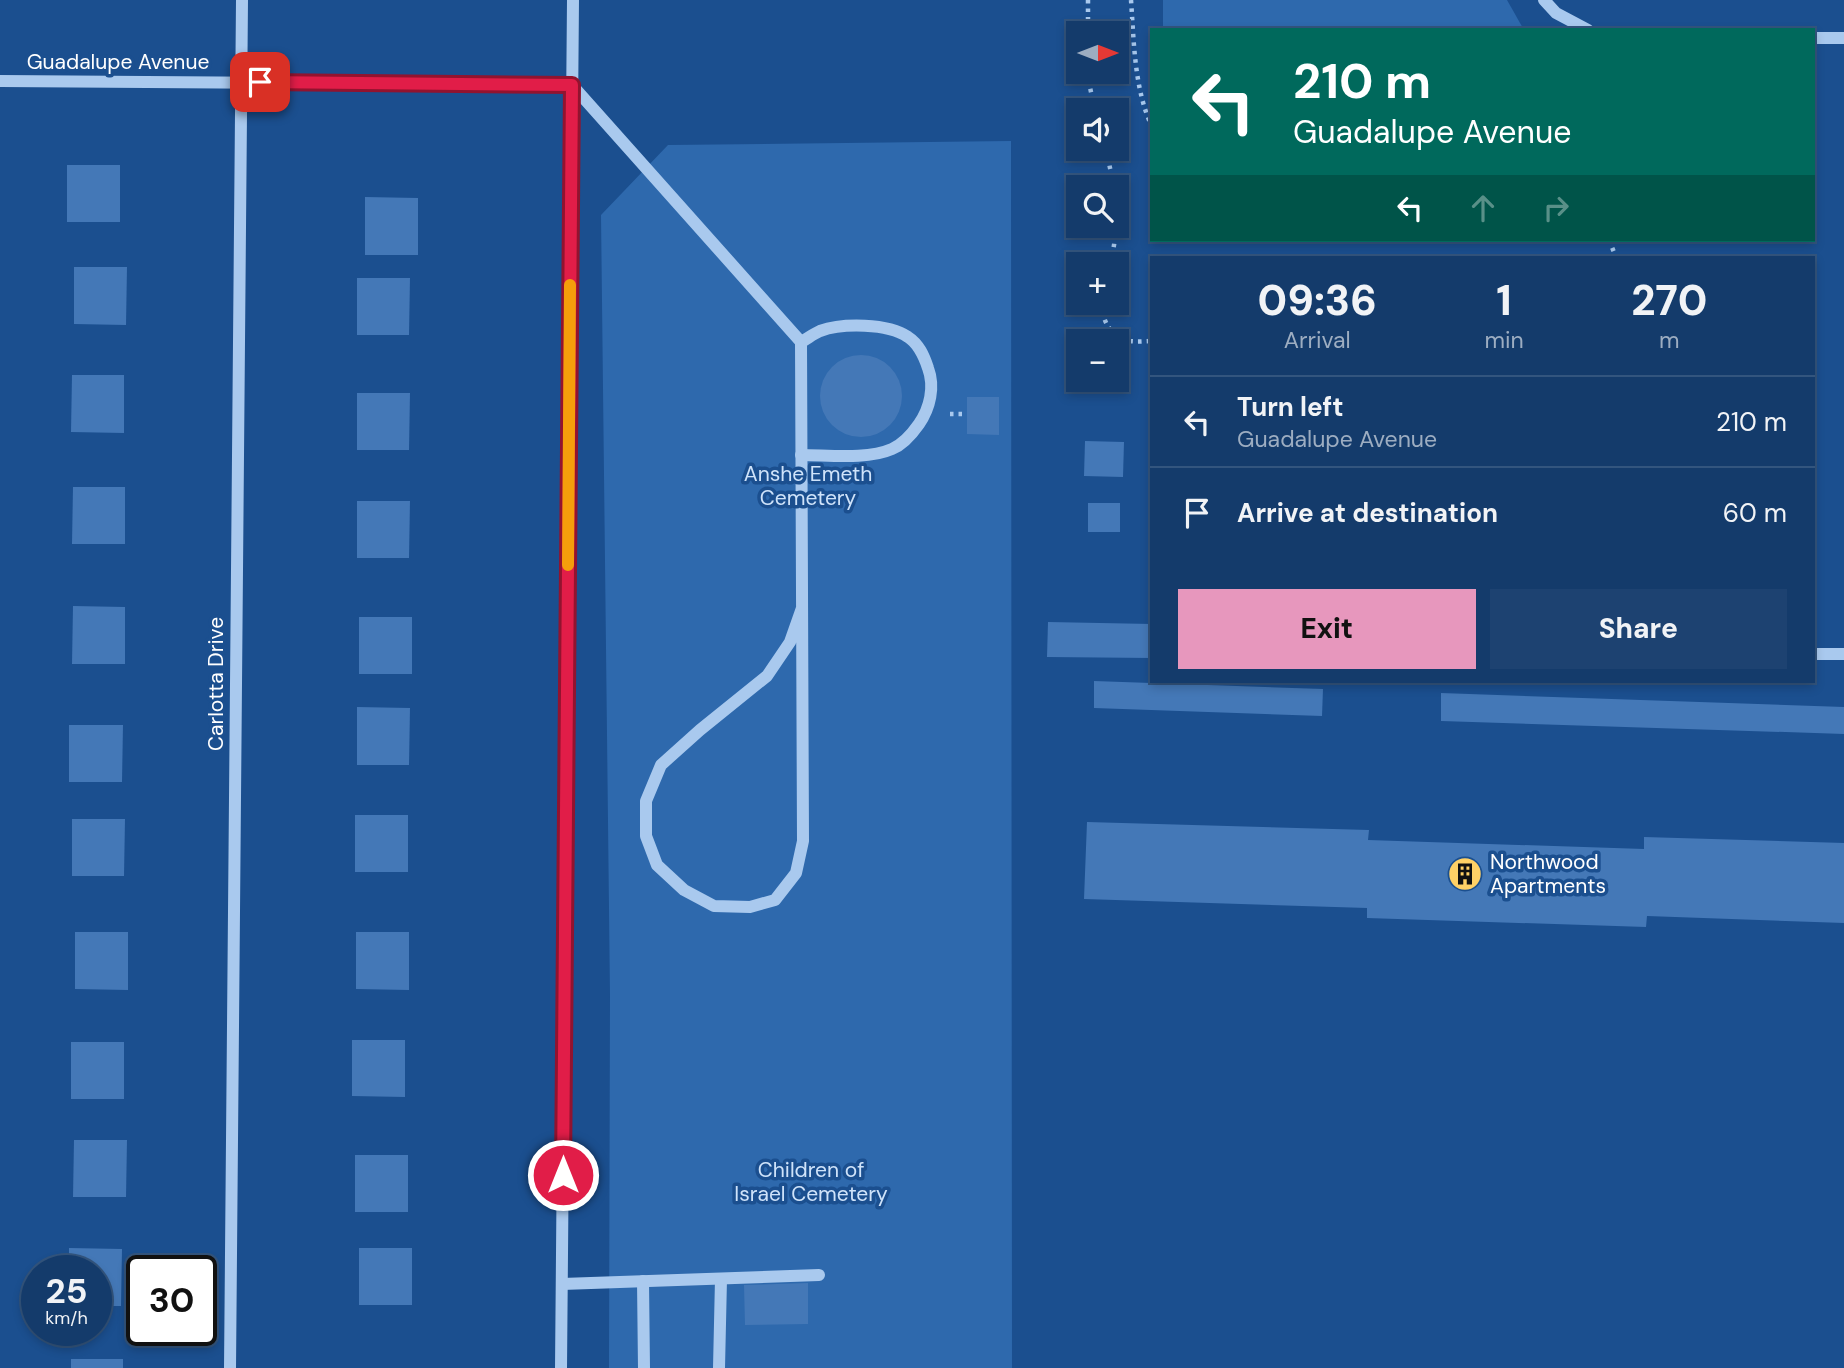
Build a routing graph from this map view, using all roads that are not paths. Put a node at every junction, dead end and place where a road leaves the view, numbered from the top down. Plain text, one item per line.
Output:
1 (242, 0) edge
2 (573, 0) edge
3 (1544, 0) edge
4 (1584, 28) edge
5 (1815, 38) edge
6 (1844, 38) edge
7 (0, 81) edge
8 (241, 82) junction
9 (572, 85) junction
10 (802, 342) junction
11 (802, 455) junction
12 (802, 608) junction
13 (1815, 654) edge
14 (1844, 654) edge
15 (819, 1275) dead end
16 (721, 1279) junction
17 (643, 1281) junction
18 (562, 1284) junction
19 (230, 1368) edge
20 (561, 1368) edge
21 (645, 1368) edge
22 (719, 1368) edge

1 - 8 street, Carlotta Drive
2 - 9 street
3 - 4 street
5 - 6 street
7 - 8 street, Guadalupe Avenue
8 - 9 street, Guadalupe Avenue
8 - 19 street, Carlotta Drive
9 - 10 street
9 - 18 street
10 - 11 street
10 - 11 street
11 - 12 street
12 - 12 street
13 - 14 street
15 - 16 street
16 - 17 street
16 - 22 street
17 - 18 street
17 - 21 street
18 - 20 street

